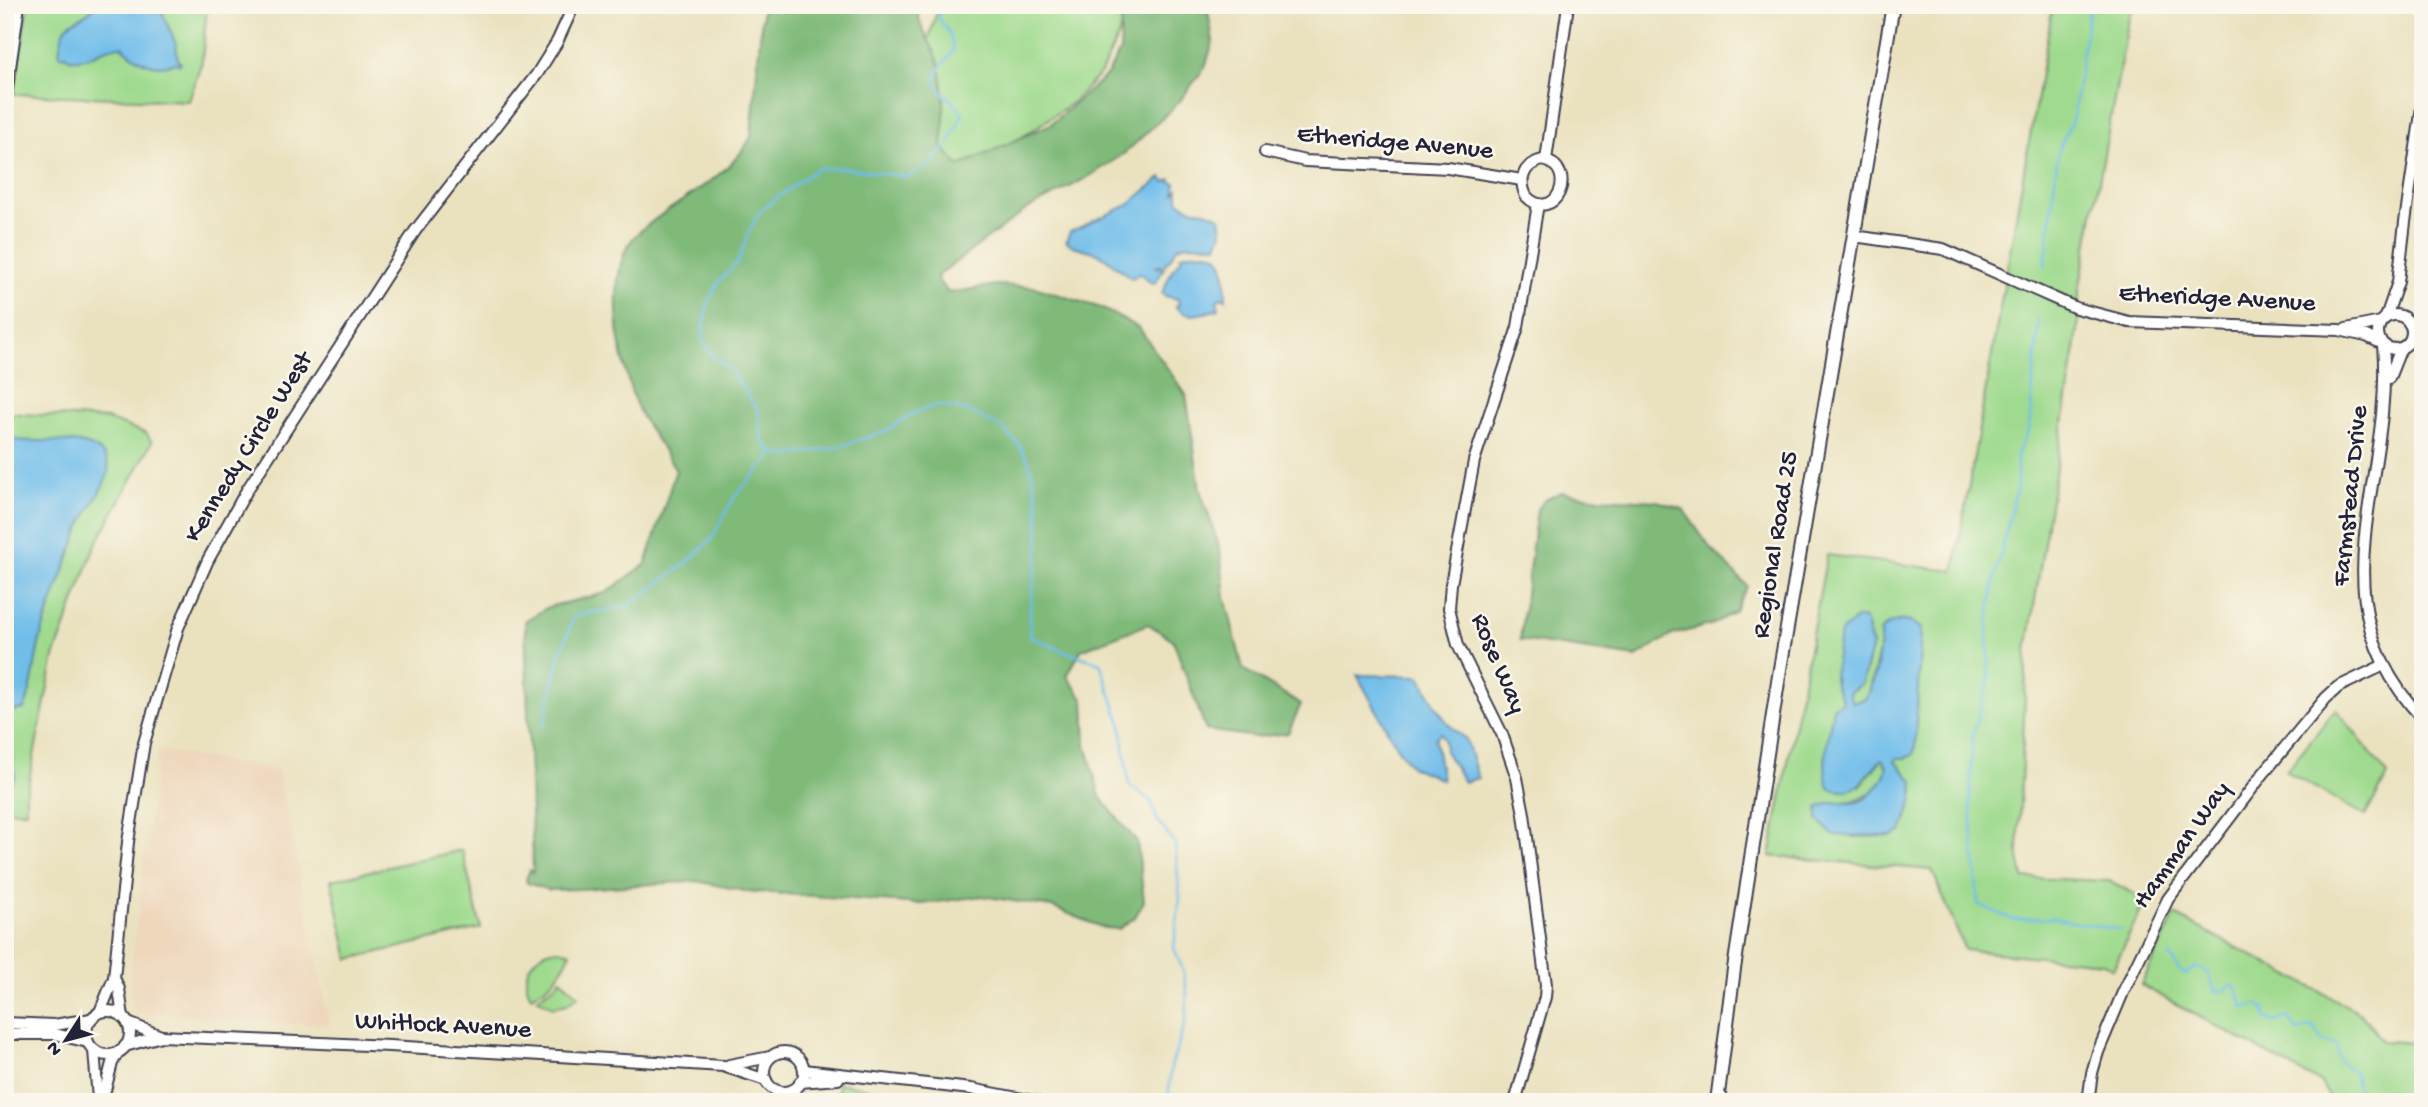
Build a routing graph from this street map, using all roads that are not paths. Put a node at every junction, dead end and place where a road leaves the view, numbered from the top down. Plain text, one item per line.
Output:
1 (18, 5) edge
2 (574, 5) edge
3 (1568, 5) edge
4 (1893, 5) edge
5 (5, 95) edge
6 (2423, 100) edge
7 (1265, 152) dead end
8 (1546, 160) junction
9 (1522, 180) junction
10 (1538, 204) junction
11 (1854, 236) junction
12 (2398, 282) junction
13 (2384, 319) junction
14 (2407, 321) junction
15 (2423, 328) edge
16 (2339, 330) junction
17 (2423, 339) edge
18 (2382, 344) junction
19 (2404, 346) junction
20 (2386, 387) junction
21 (2384, 665) junction
22 (2423, 719) edge
23 (114, 978) junction
24 (96, 1015) junction
25 (126, 1020) junction
26 (5, 1023) edge
27 (5, 1034) edge
28 (162, 1036) junction
29 (91, 1046) junction
30 (122, 1049) junction
31 (770, 1057) junction
32 (723, 1066) junction
33 (804, 1070) junction
34 (865, 1076) junction
35 (769, 1083) junction
36 (798, 1085) junction
37 (1717, 1099) edge
38 (100, 1102) edge
39 (776, 1102) edge
40 (790, 1102) edge
41 (1038, 1102) edge
42 (1516, 1102) edge
43 (2088, 1102) edge

1 - 5 main road
2 - 23 street, Kennedy Circle West
3 - 8 street
4 - 11 main road, Regional Road 25
6 - 12 street
7 - 9 street, Etheridge Avenue
8 - 9 street
8 - 10 street
9 - 10 street
10 - 42 street, Rose Way
11 - 16 street, Etheridge Avenue
11 - 37 main road, Regional Road 25
12 - 13 street
12 - 14 street
13 - 14 street
13 - 16 street, Etheridge Avenue
13 - 18 street
14 - 15 street
14 - 19 street
16 - 18 street, Etheridge Avenue
17 - 19 street
18 - 19 street
18 - 20 street, Farmstead Drive
19 - 20 street, Farmstead Drive
20 - 21 street, Farmstead Drive
21 - 22 street, Farmstead Drive
21 - 43 street, Hamman Way
23 - 24 street, Kennedy Circle West
23 - 25 street, Kennedy Circle West
24 - 25 street
24 - 26 street
24 - 29 street
25 - 28 street, Whitlock Avenue
25 - 30 street
27 - 29 street
28 - 30 street, Whitlock Avenue
28 - 32 street, Whitlock Avenue
29 - 30 street
29 - 38 street
30 - 38 street
31 - 32 street, Whitlock Avenue
31 - 33 street
31 - 35 street
32 - 35 street, Whitlock Avenue
33 - 34 street
33 - 36 street
34 - 36 street
34 - 41 street
35 - 36 street
35 - 39 street
36 - 40 street

